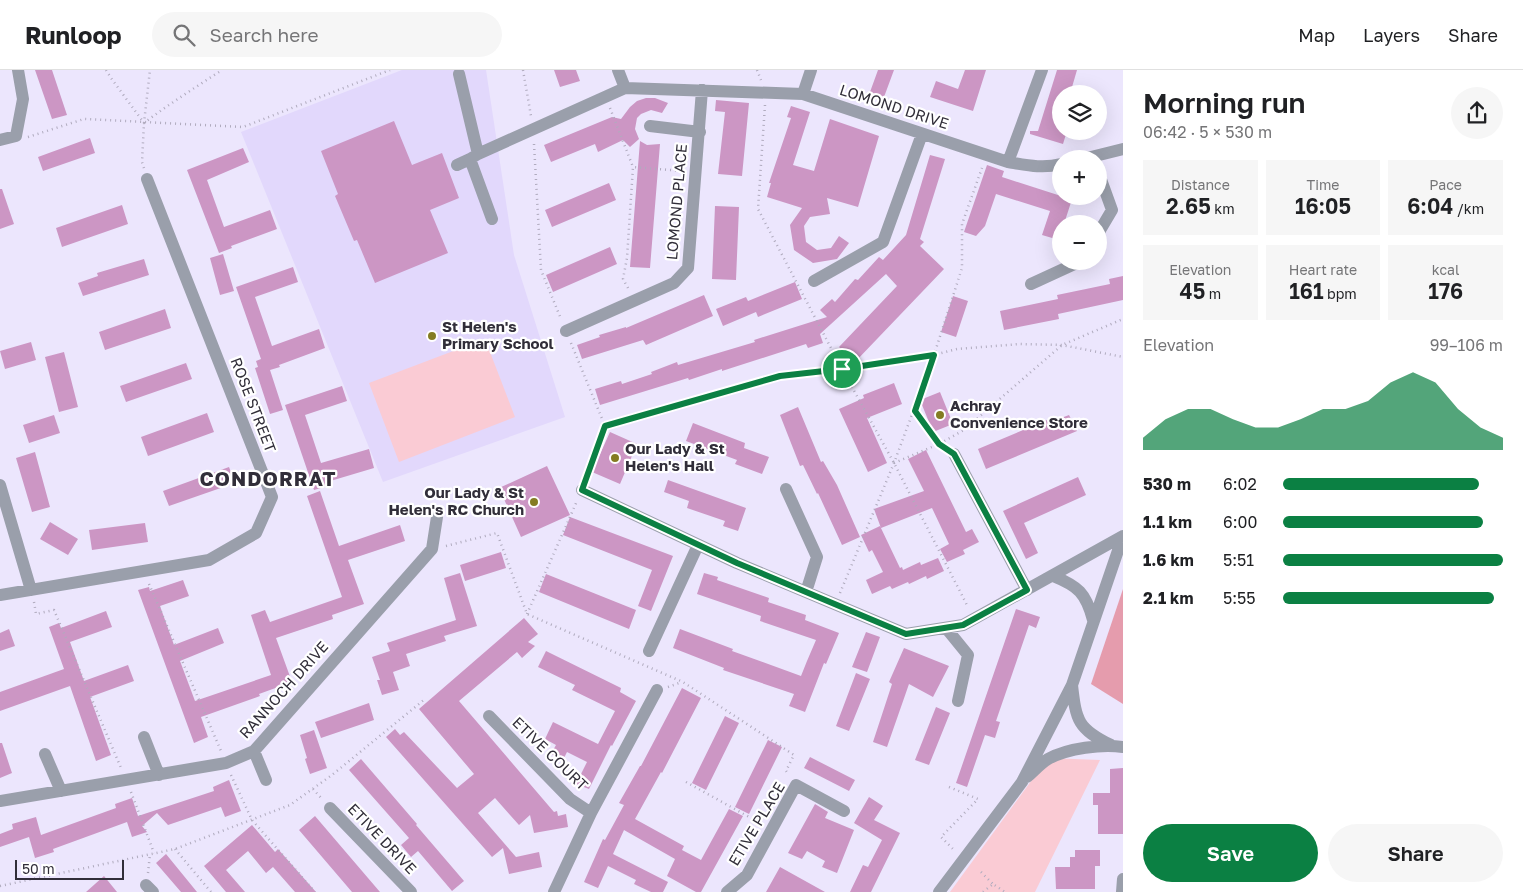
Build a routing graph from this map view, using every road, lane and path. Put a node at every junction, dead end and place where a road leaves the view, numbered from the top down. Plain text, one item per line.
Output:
1 (18, 70) edge
2 (106, 70) edge
3 (150, 70) edge
4 (222, 70) edge
5 (390, 70) edge
6 (523, 70) edge
7 (618, 70) edge
8 (757, 70) edge
9 (811, 70) edge
10 (1042, 70) edge
11 (459, 74) dead end
12 (625, 88) junction
13 (702, 90) junction
14 (766, 92) junction
15 (803, 94) junction
16 (606, 97) junction
17 (144, 123) junction
18 (650, 126) dead end
19 (533, 129) junction
20 (700, 132) junction
21 (922, 134) junction
22 (16, 136) junction
23 (0, 140) edge
24 (1123, 149) edge
25 (1107, 153) edge
26 (987, 154) junction
27 (474, 156) junction
28 (1008, 162) junction
29 (457, 165) dead end
30 (1052, 166) edge
31 (633, 168) junction
32 (696, 172) junction
33 (147, 179) joint
34 (1107, 196) edge
35 (1107, 218) edge
36 (492, 219) dead end
37 (1061, 270) edge
38 (814, 282) dead end
39 (1031, 284) dead end
40 (636, 300) junction
41 (1123, 319) edge
42 (566, 331) junction
43 (1062, 345) junction
44 (934, 355) junction
45 (1123, 357) edge
46 (842, 369) junction
47 (915, 411) junction
48 (605, 426) junction
49 (939, 444) junction
50 (954, 454) joint
51 (894, 463) junction
52 (0, 485) edge
53 (786, 489) dead end
54 (582, 490) junction
55 (437, 517) dead end
56 (1123, 536) edge
57 (698, 545) junction
58 (432, 549) junction
59 (143, 571) junction
60 (1053, 576) junction
61 (31, 590) junction
62 (1027, 590) junction
63 (806, 592) junction
64 (0, 595) edge
65 (835, 604) junction
66 (527, 614) junction
67 (974, 619) junction
68 (1093, 620) junction
69 (946, 628) junction
70 (649, 650) dead end
71 (1072, 685) junction
72 (657, 690) dead end
73 (425, 699) dead end
74 (958, 700) dead end
75 (488, 716) dead end
76 (144, 737) dead end
77 (1117, 746) edge
78 (254, 751) junction
79 (45, 754) dead end
80 (226, 764) junction
81 (159, 775) junction
82 (266, 780) dead end
83 (127, 781) junction
84 (686, 782) dead end
85 (1022, 782) junction
86 (796, 785) junction
87 (948, 787) dead end
88 (61, 791) junction
89 (0, 801) edge
90 (330, 808) dead end
91 (844, 811) dead end
92 (592, 813) junction
93 (252, 820) junction
94 (772, 830) junction
95 (175, 849) junction
96 (953, 849) dead end
97 (154, 853) junction
98 (150, 854) junction
99 (981, 872) dead end
100 (1123, 879) edge
101 (993, 884) junction
102 (0, 886) edge
103 (149, 888) edge
104 (211, 892) edge
105 (315, 892) edge
106 (411, 892) edge
107 (554, 892) edge
108 (727, 892) edge
109 (939, 892) edge
110 (983, 892) edge
111 (1005, 892) edge
112 (1122, 892) edge

1 - 22 street
2 - 17 path
3 - 17 path
4 - 17 path
5 - 17 path
6 - 19 path
7 - 12 street
8 - 14 path
9 - 15 street
10 - 28 street
11 - 27 street
12 - 13 street, LOMOND DRIVE
12 - 16 street, LOMOND DRIVE
13 - 14 street, LOMOND DRIVE
13 - 20 street, LOMOND PLACE
14 - 15 street, LOMOND DRIVE
14 - 46 path
15 - 21 street, LOMOND DRIVE
16 - 19 street, LOMOND DRIVE
16 - 31 path
17 - 22 path
17 - 33 path
18 - 20 street
19 - 27 street, LOMOND DRIVE
19 - 42 path
20 - 32 street, LOMOND PLACE
21 - 26 street, LOMOND DRIVE
21 - 38 street
22 - 23 street
24 - 25 street
26 - 28 street, LOMOND DRIVE
26 - 44 path
27 - 29 street, LOMOND DRIVE
27 - 36 street
28 - 30 street, LOMOND DRIVE
31 - 32 path
31 - 40 path
32 - 40 street, LOMOND PLACE
33 - 59 street, ROSE STREET
34 - 35 street
37 - 39 street
40 - 42 street, LOMOND PLACE
41 - 43 path
42 - 48 path
43 - 44 path
43 - 45 path
43 - 49 path
44 - 46 path
44 - 47 path
46 - 48 path
46 - 51 path
47 - 49 path
47 - 51 path
48 - 54 path
49 - 50 path
49 - 51 path
50 - 62 street
51 - 65 path
51 - 67 path
52 - 61 street
53 - 63 street
54 - 57 street
54 - 66 path
55 - 58 street
56 - 60 street
56 - 68 street
57 - 63 street
57 - 70 street
58 - 66 path
58 - 78 street, RANNOCH DRIVE
59 - 61 street, ROSE STREET
59 - 80 path
60 - 62 street
60 - 68 street
61 - 64 street, ROSE STREET
61 - 83 path
62 - 67 street
63 - 65 street
65 - 69 street
66 - 86 path
67 - 69 street
68 - 71 street
69 - 74 street
71 - 77 street
71 - 85 street
72 - 92 street, ETIVE COURT
73 - 93 path
75 - 92 street, ETIVE COURT
76 - 81 street
77 - 85 street
78 - 80 street, RANNOCH DRIVE
78 - 82 street
79 - 88 street
80 - 81 street, RANNOCH DRIVE
80 - 93 path
81 - 83 street, RANNOCH DRIVE
83 - 88 street, RANNOCH DRIVE
83 - 97 path
84 - 94 path
85 - 109 street
86 - 91 street, ETIVE PLACE
86 - 94 street, ETIVE PLACE
87 - 96 path
88 - 89 street, RANNOCH DRIVE
90 - 106 street, ETIVE DRIVE
92 - 107 street, ETIVE COURT
93 - 95 path
93 - 105 path
94 - 108 street, ETIVE PLACE
95 - 97 path
95 - 104 path
97 - 98 path
98 - 102 path
98 - 103 path
99 - 101 path
100 - 112 street
101 - 110 path
101 - 111 path

